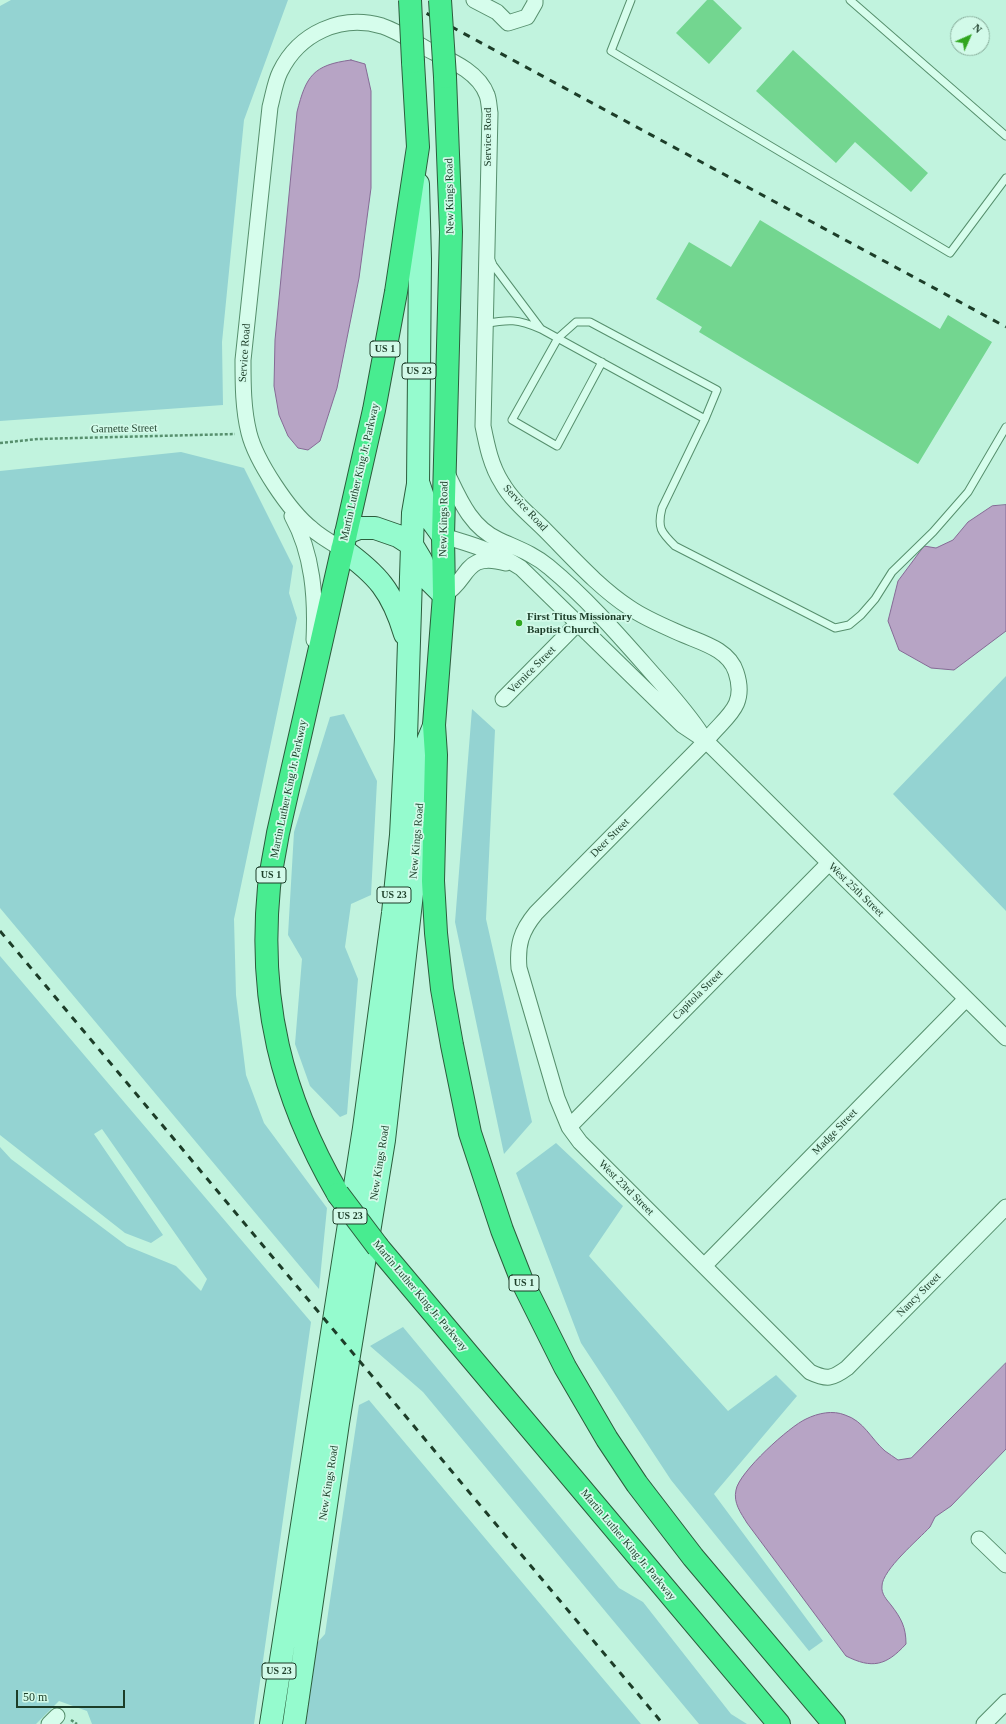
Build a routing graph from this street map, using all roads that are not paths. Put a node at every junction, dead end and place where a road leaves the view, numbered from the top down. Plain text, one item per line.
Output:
1 (410, 0) edge
2 (440, 0) edge
3 (474, 0) edge
4 (535, 0) edge
5 (631, 0) edge
6 (850, 0) edge
7 (496, 6) edge
8 (1006, 136) edge
9 (418, 147) junction
10 (1006, 178) edge
11 (486, 250) junction
12 (484, 324) junction
13 (541, 329) junction
14 (558, 338) junction
15 (602, 362) junction
16 (705, 419) junction
17 (1006, 427) edge
18 (444, 468) junction
19 (418, 484) junction
20 (279, 492) junction
21 (443, 536) junction
22 (344, 541) junction
23 (412, 545) junction
24 (521, 568) junction
25 (444, 595) junction
26 (578, 624) junction
27 (625, 643) junction
28 (409, 648) junction
29 (312, 682) junction
30 (503, 699) dead end
31 (434, 725) junction
32 (706, 741) junction
33 (828, 864) junction
34 (520, 938) joint
35 (966, 999) junction
36 (391, 1003) junction
37 (1006, 1038) edge
38 (569, 1127) junction
39 (1006, 1207) edge
40 (704, 1266) junction
41 (829, 1378) joint
42 (338, 1423) junction
43 (317, 1430) junction
44 (979, 1539) dead end
45 (1006, 1565) edge
46 (1006, 1702) edge
47 (271, 1724) edge
48 (294, 1724) edge
49 (779, 1724) edge
50 (834, 1724) edge
51 (984, 1724) edge

1 - 9 highway, New Kings Road / US 1, bridge
2 - 18 highway, New Kings Road / US 1, bridge
3 - 7 street
4 - 7 street
5 - 10 lane
6 - 8 lane
9 - 19 main road, New Kings Road / US 23
9 - 22 highway, Martin Luther King Jr. Parkway / US 1
11 - 12 street, Service Road
11 - 13 lane
11 - 20 street, Service Road
12 - 13 lane
12 - 32 street, Service Road
13 - 14 lane
14 - 15 lane
14 - 15 lane
14 - 16 lane
15 - 16 lane
16 - 17 lane
18 - 21 highway, New Kings Road / US 1
18 - 27 street, West 25th Street
19 - 21 main road
19 - 23 main road, New Kings Road / US 23
20 - 22 street, Service Road
20 - 29 street
21 - 24 street, West 25th Street
21 - 25 highway, New Kings Road / US 1
22 - 23 main road
22 - 28 main road
22 - 29 highway, Martin Luther King Jr. Parkway / US 1
23 - 25 main road
23 - 28 main road, New Kings Road / US 23
24 - 25 street
24 - 26 street, West 25th Street
25 - 31 highway, New Kings Road / US 1
26 - 27 street
26 - 30 street, Vernice Street
26 - 32 street, West 25th Street
27 - 32 street, West 25th Street
28 - 36 main road, New Kings Road / US 23
29 - 49 highway, Martin Luther King Jr. Parkway / US 1, bridge
31 - 36 main road, New Kings Road / US 23
31 - 50 highway, US 1
32 - 33 street, West 25th Street
32 - 34 street, Deer Street
33 - 35 street, West 25th Street
33 - 38 street, Capitola Street
34 - 38 street, West 23rd Street
35 - 37 street, West 25th Street
35 - 40 street, Madge Street
36 - 42 main road, New Kings Road / US 23
36 - 43 main road, New Kings Road / US 23
38 - 40 street, West 23rd Street
39 - 41 street, Nancy Street
40 - 41 street, West 23rd Street
42 - 43 street
42 - 48 main road, New Kings Road / US 23
43 - 47 main road, New Kings Road / US 23
44 - 45 street
46 - 51 street

